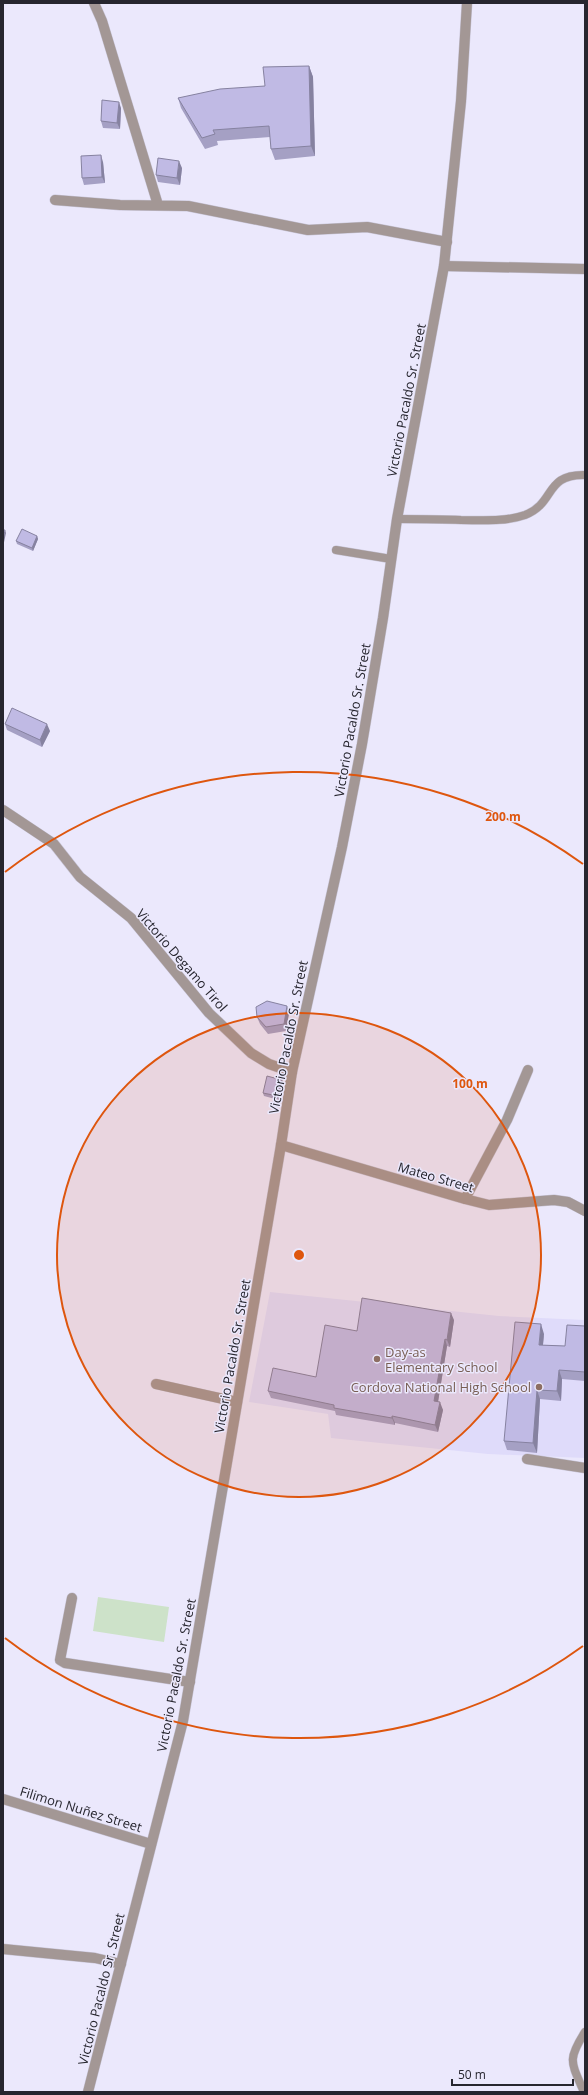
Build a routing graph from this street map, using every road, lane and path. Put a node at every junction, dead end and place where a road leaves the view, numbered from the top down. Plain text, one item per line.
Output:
1 (94, 3) edge
2 (467, 3) edge
3 (55, 200) dead end
4 (158, 205) junction
5 (447, 242) junction
6 (444, 266) junction
7 (585, 269) edge
8 (585, 475) edge
9 (397, 519) junction
10 (336, 550) dead end
11 (391, 559) junction
12 (3, 810) edge
13 (528, 1070) dead end
14 (292, 1072) junction
15 (281, 1145) junction
16 (465, 1199) junction
17 (585, 1211) edge
18 (156, 1384) dead end
19 (237, 1402) junction
20 (527, 1459) dead end
21 (585, 1468) edge
22 (72, 1598) dead end
23 (190, 1682) junction
24 (3, 1799) edge
25 (151, 1844) junction
26 (3, 1949) edge
27 (121, 1964) junction
28 (585, 2032) edge
29 (88, 2092) edge
30 (584, 2092) edge

1 - 4 street
2 - 5 street, Victorio Pacaldo Sr. Street
3 - 4 street
4 - 5 street
5 - 6 street, Victorio Pacaldo Sr. Street
6 - 7 street
6 - 9 street, Victorio Pacaldo Sr. Street
8 - 9 lane
9 - 11 street, Victorio Pacaldo Sr. Street
10 - 11 lane
11 - 14 street, Victorio Pacaldo Sr. Street
12 - 14 street, Victorio Degamo Tirol
13 - 16 street
14 - 15 street, Victorio Pacaldo Sr. Street
15 - 16 street, Mateo Street
15 - 19 street, Victorio Pacaldo Sr. Street
16 - 17 street, Mateo Street
18 - 19 street
19 - 23 street, Victorio Pacaldo Sr. Street
20 - 21 street
22 - 23 street
23 - 25 street, Victorio Pacaldo Sr. Street
24 - 25 street, Filimon Nuñez Street
25 - 27 street, Victorio Pacaldo Sr. Street
26 - 27 street
27 - 29 street, Victorio Pacaldo Sr. Street
28 - 30 lane

